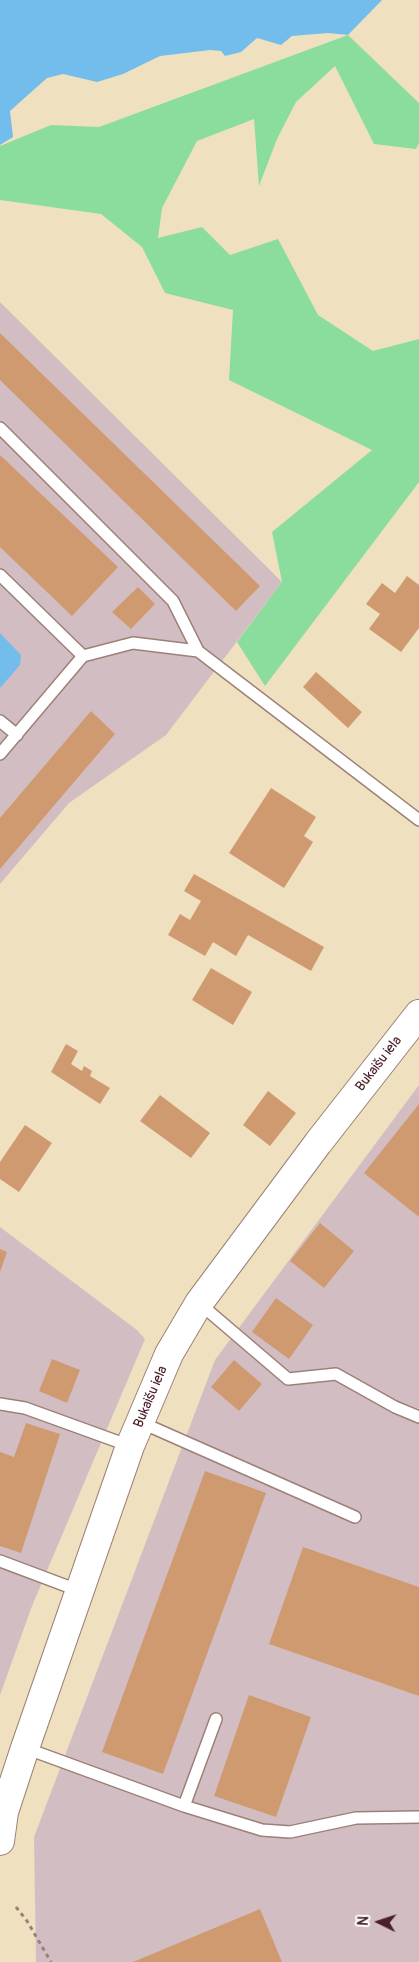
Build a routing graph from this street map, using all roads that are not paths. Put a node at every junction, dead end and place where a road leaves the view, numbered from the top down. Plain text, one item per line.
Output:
1 (0, 428) edge
2 (0, 575) edge
3 (198, 651) junction
4 (83, 656) junction
5 (0, 721) edge
6 (17, 735) junction
7 (0, 754) edge
8 (419, 820) edge
9 (419, 1014) edge
10 (198, 1303) junction
11 (0, 1404) edge
12 (419, 1417) edge
13 (135, 1434) junction
14 (355, 1517) dead end
15 (0, 1561) edge
16 (80, 1591) junction
17 (216, 1720) dead end
18 (25, 1748) junction
19 (184, 1806) junction
20 (2, 1811) edge
21 (419, 1818) edge
22 (0, 1841) edge

1 - 3 lane
2 - 4 lane
3 - 4 lane
3 - 8 lane
4 - 6 lane
5 - 6 lane
6 - 7 lane
9 - 10 street, Bukaišu iela
10 - 12 lane
10 - 13 street, Bukaišu iela
11 - 13 lane
13 - 14 lane
13 - 16 street, Bukaišu iela
15 - 16 lane
16 - 18 street, Bukaišu iela
17 - 19 lane
18 - 19 lane
18 - 20 street, Bukaišu iela
19 - 21 lane
20 - 22 street, Bukaišu iela

